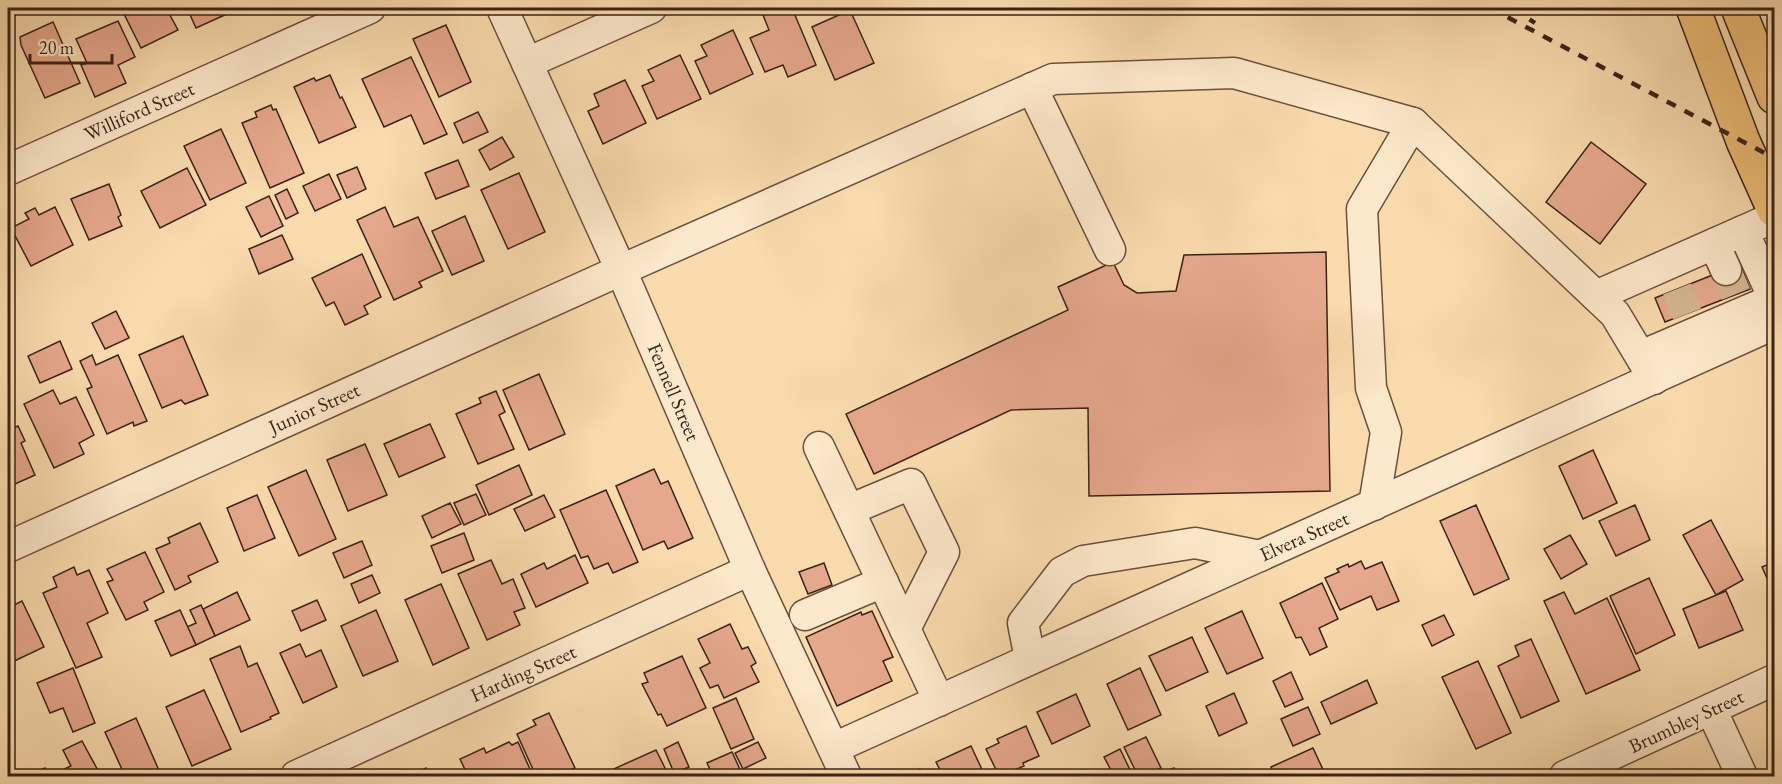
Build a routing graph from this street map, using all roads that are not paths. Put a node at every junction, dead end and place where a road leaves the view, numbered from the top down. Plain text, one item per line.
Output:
1 (370, 8) edge
2 (502, 8) edge
3 (651, 8) edge
4 (1693, 8) edge
5 (1738, 8) edge
6 (1774, 29) edge
7 (527, 63) junction
8 (1762, 65) junction
9 (1032, 88) junction
10 (1774, 97) edge
11 (1413, 123) junction
12 (8, 170) edge
13 (1774, 210) edge
14 (1774, 218) edge
15 (1743, 231) junction
16 (1110, 250) dead end
17 (621, 270) junction
18 (1596, 296) junction
19 (1742, 296) edge
20 (1682, 300) junction
21 (1647, 367) junction
22 (819, 447) dead end
23 (1374, 505) junction
24 (849, 510) junction
25 (8, 547) edge
26 (1260, 556) junction
27 (750, 570) junction
28 (883, 582) junction
29 (805, 615) dead end
30 (905, 629) junction
31 (1030, 659) junction
32 (1774, 680) edge
33 (939, 701) junction
34 (1711, 709) junction
35 (834, 748) junction
36 (296, 777) edge
37 (846, 777) edge
38 (1565, 777) edge
39 (1742, 777) edge

1 - 12 street, Williford Street
2 - 7 street, Fennell Street
3 - 7 street
4 - 13 main road
5 - 8 main road
6 - 8 main road
7 - 17 street, Fennell Street
8 - 10 main road
9 - 11 street, Junior Street
9 - 16 street
9 - 17 street, Junior Street
11 - 18 street
11 - 23 street
14 - 15 street
15 - 19 street
15 - 19 street
17 - 25 street, Junior Street
17 - 27 street, Fennell Street
18 - 20 street
18 - 21 street
19 - 20 street
19 - 20 street
19 - 21 street, Elvera Street
20 - 21 street
21 - 23 street, Elvera Street
22 - 24 street
23 - 26 street, Elvera Street
24 - 28 street
24 - 30 street
26 - 31 street, Elvera Street
26 - 31 street
27 - 35 street, Fennell Street
27 - 36 street, Harding Street
28 - 29 street
28 - 30 street
30 - 33 street
31 - 33 street, Elvera Street
32 - 34 street, Brumbley Street
33 - 35 street, Elvera Street
34 - 38 street, Brumbley Street
34 - 39 street
35 - 37 street, Fennell Street

